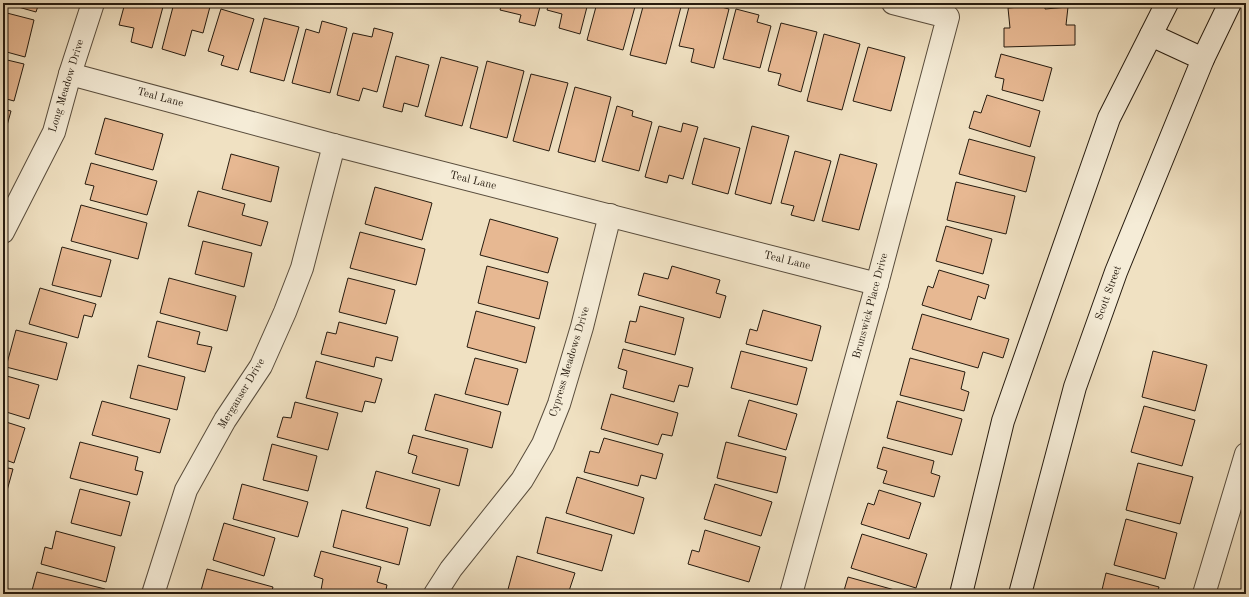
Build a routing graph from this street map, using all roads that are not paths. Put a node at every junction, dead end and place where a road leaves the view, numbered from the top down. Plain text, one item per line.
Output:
1 (93, 3) edge
2 (893, 3) edge
3 (1167, 3) edge
4 (1230, 3) edge
5 (1151, 34) junction
6 (1203, 59) junction
7 (70, 74) junction
8 (334, 145) junction
9 (610, 215) junction
10 (3, 232) edge
11 (878, 284) junction
12 (1246, 454) edge
13 (153, 594) edge
14 (435, 594) edge
15 (791, 594) edge
16 (961, 594) edge
17 (1020, 594) edge
18 (1204, 594) edge

1 - 7 street, Long Meadow Drive
2 - 11 street, Brunswick Place Drive
3 - 5 street
4 - 6 street, Scott Street
5 - 6 street
5 - 16 street
6 - 17 street, Scott Street
7 - 8 street, Teal Lane
7 - 10 street, Long Meadow Drive
8 - 9 street, Teal Lane
8 - 13 street, Merganser Drive
9 - 11 street, Teal Lane
9 - 14 street, Cypress Meadows Drive
11 - 15 street, Brunswick Place Drive
12 - 18 street

